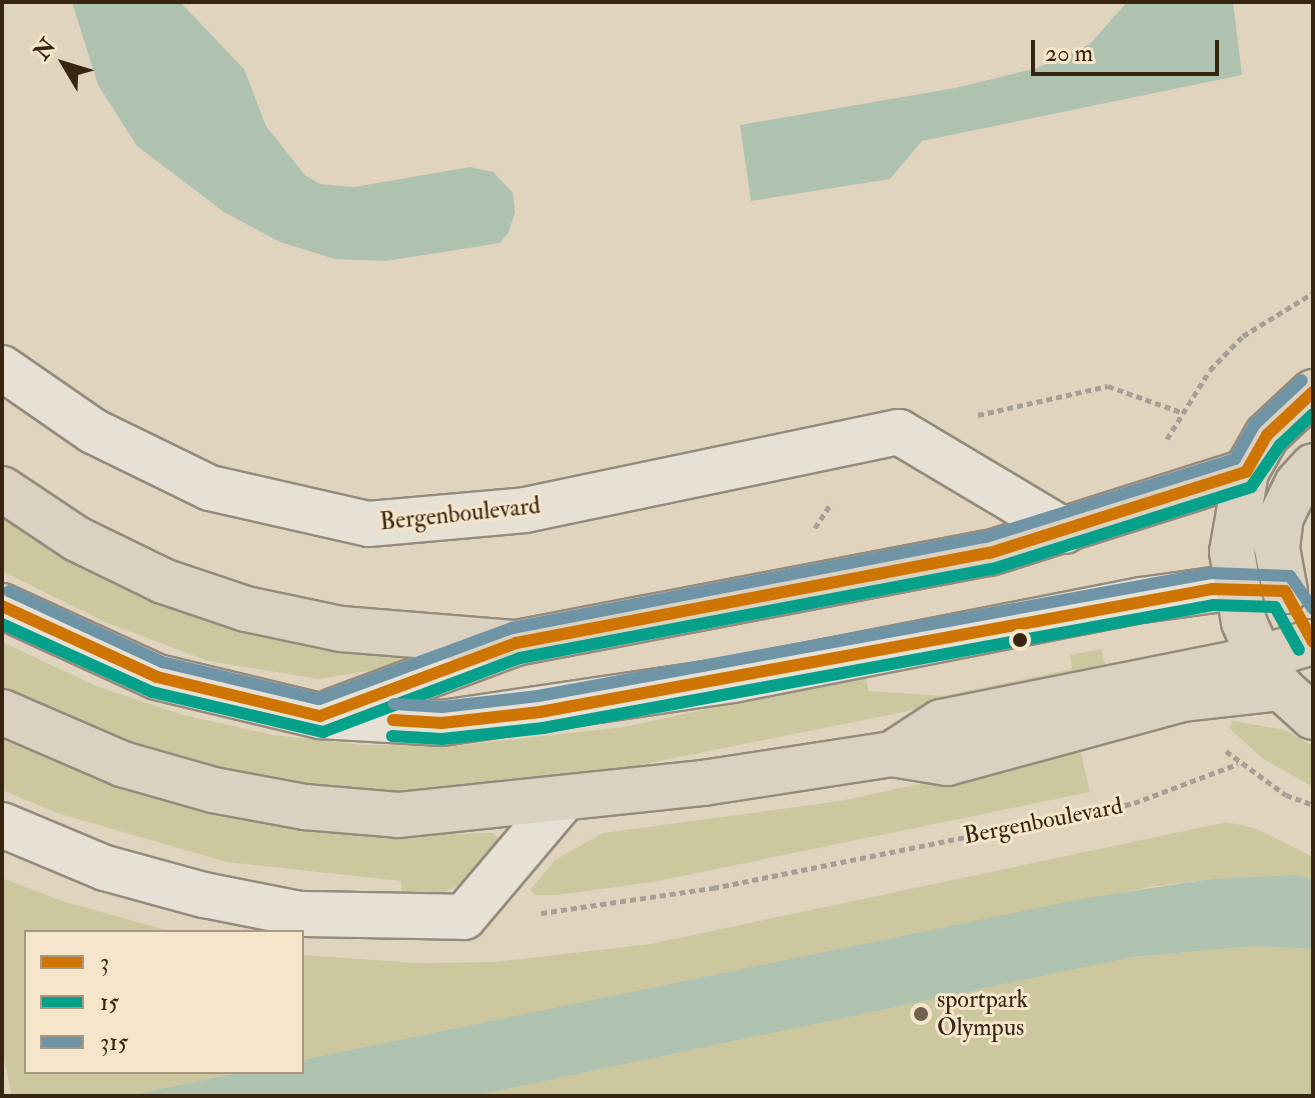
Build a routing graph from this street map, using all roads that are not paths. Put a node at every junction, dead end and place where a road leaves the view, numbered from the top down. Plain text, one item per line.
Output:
1 (2, 368) edge
2 (1313, 392) edge
3 (1313, 466) edge
4 (1246, 472) junction
5 (2, 489) edge
6 (1065, 531) junction
7 (1235, 587) junction
8 (1285, 591) junction
9 (2, 606) edge
10 (1313, 642) edge
11 (516, 643) junction
12 (1270, 673) junction
13 (2, 712) edge
14 (320, 716) junction
15 (1313, 717) edge
16 (563, 800) junction
17 (2, 825) edge

1 - 6 street, Bergenboulevard
2 - 4 main road
3 - 8 main road
4 - 6 main road
4 - 7 main road
5 - 11 main road
6 - 11 main road
7 - 8 main road
7 - 12 main road
7 - 14 street
8 - 10 main road
9 - 14 street
10 - 12 main road
11 - 14 street
12 - 15 main road
12 - 16 main road
13 - 16 main road
16 - 17 street

